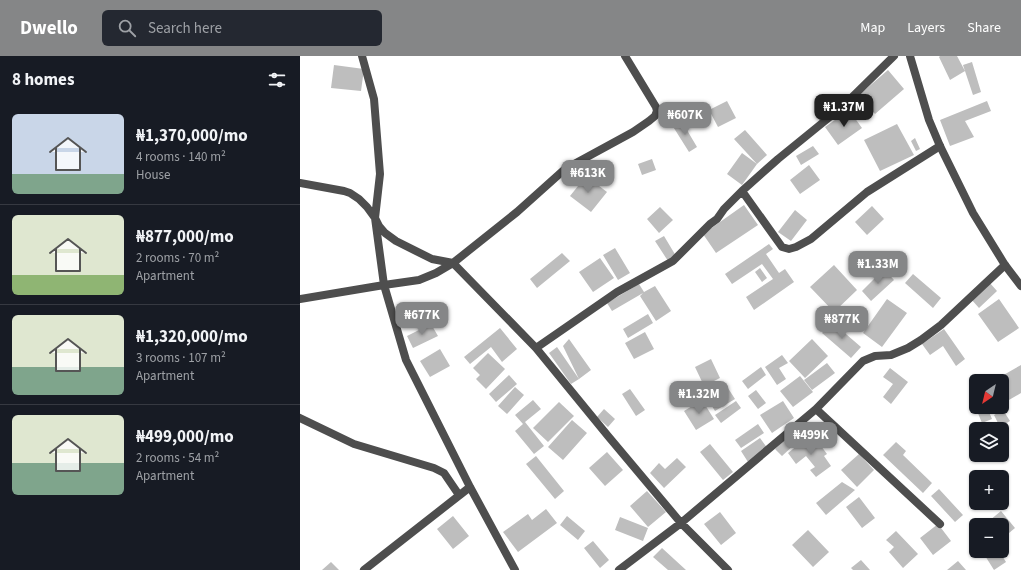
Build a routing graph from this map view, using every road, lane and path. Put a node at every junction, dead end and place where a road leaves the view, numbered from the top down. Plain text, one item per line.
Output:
1 (362, 56) edge
2 (625, 56) edge
3 (894, 56) edge
4 (910, 56) edge
5 (940, 146) junction
6 (300, 184) edge
7 (742, 191) junction
8 (374, 218) junction
9 (453, 263) junction
10 (1005, 264) junction
11 (384, 285) junction
12 (1021, 286) edge
13 (300, 299) edge
14 (536, 348) junction
15 (816, 409) junction
16 (300, 418) edge
17 (470, 486) junction
18 (459, 495) junction
19 (681, 523) junction
20 (940, 524) dead end
21 (364, 570) edge
22 (515, 570) edge
23 (619, 570) edge
24 (728, 570) edge

1 - 8 street
2 - 9 street
3 - 7 street
4 - 5 street
5 - 7 street
5 - 10 street
6 - 8 street
7 - 14 street
8 - 9 street
8 - 11 street
9 - 11 street
9 - 14 street
10 - 12 street
10 - 15 street
11 - 13 street
11 - 17 street
14 - 19 street
15 - 19 street
15 - 20 street
16 - 18 street
17 - 18 street
17 - 22 street
18 - 21 street
19 - 23 street
19 - 24 street

